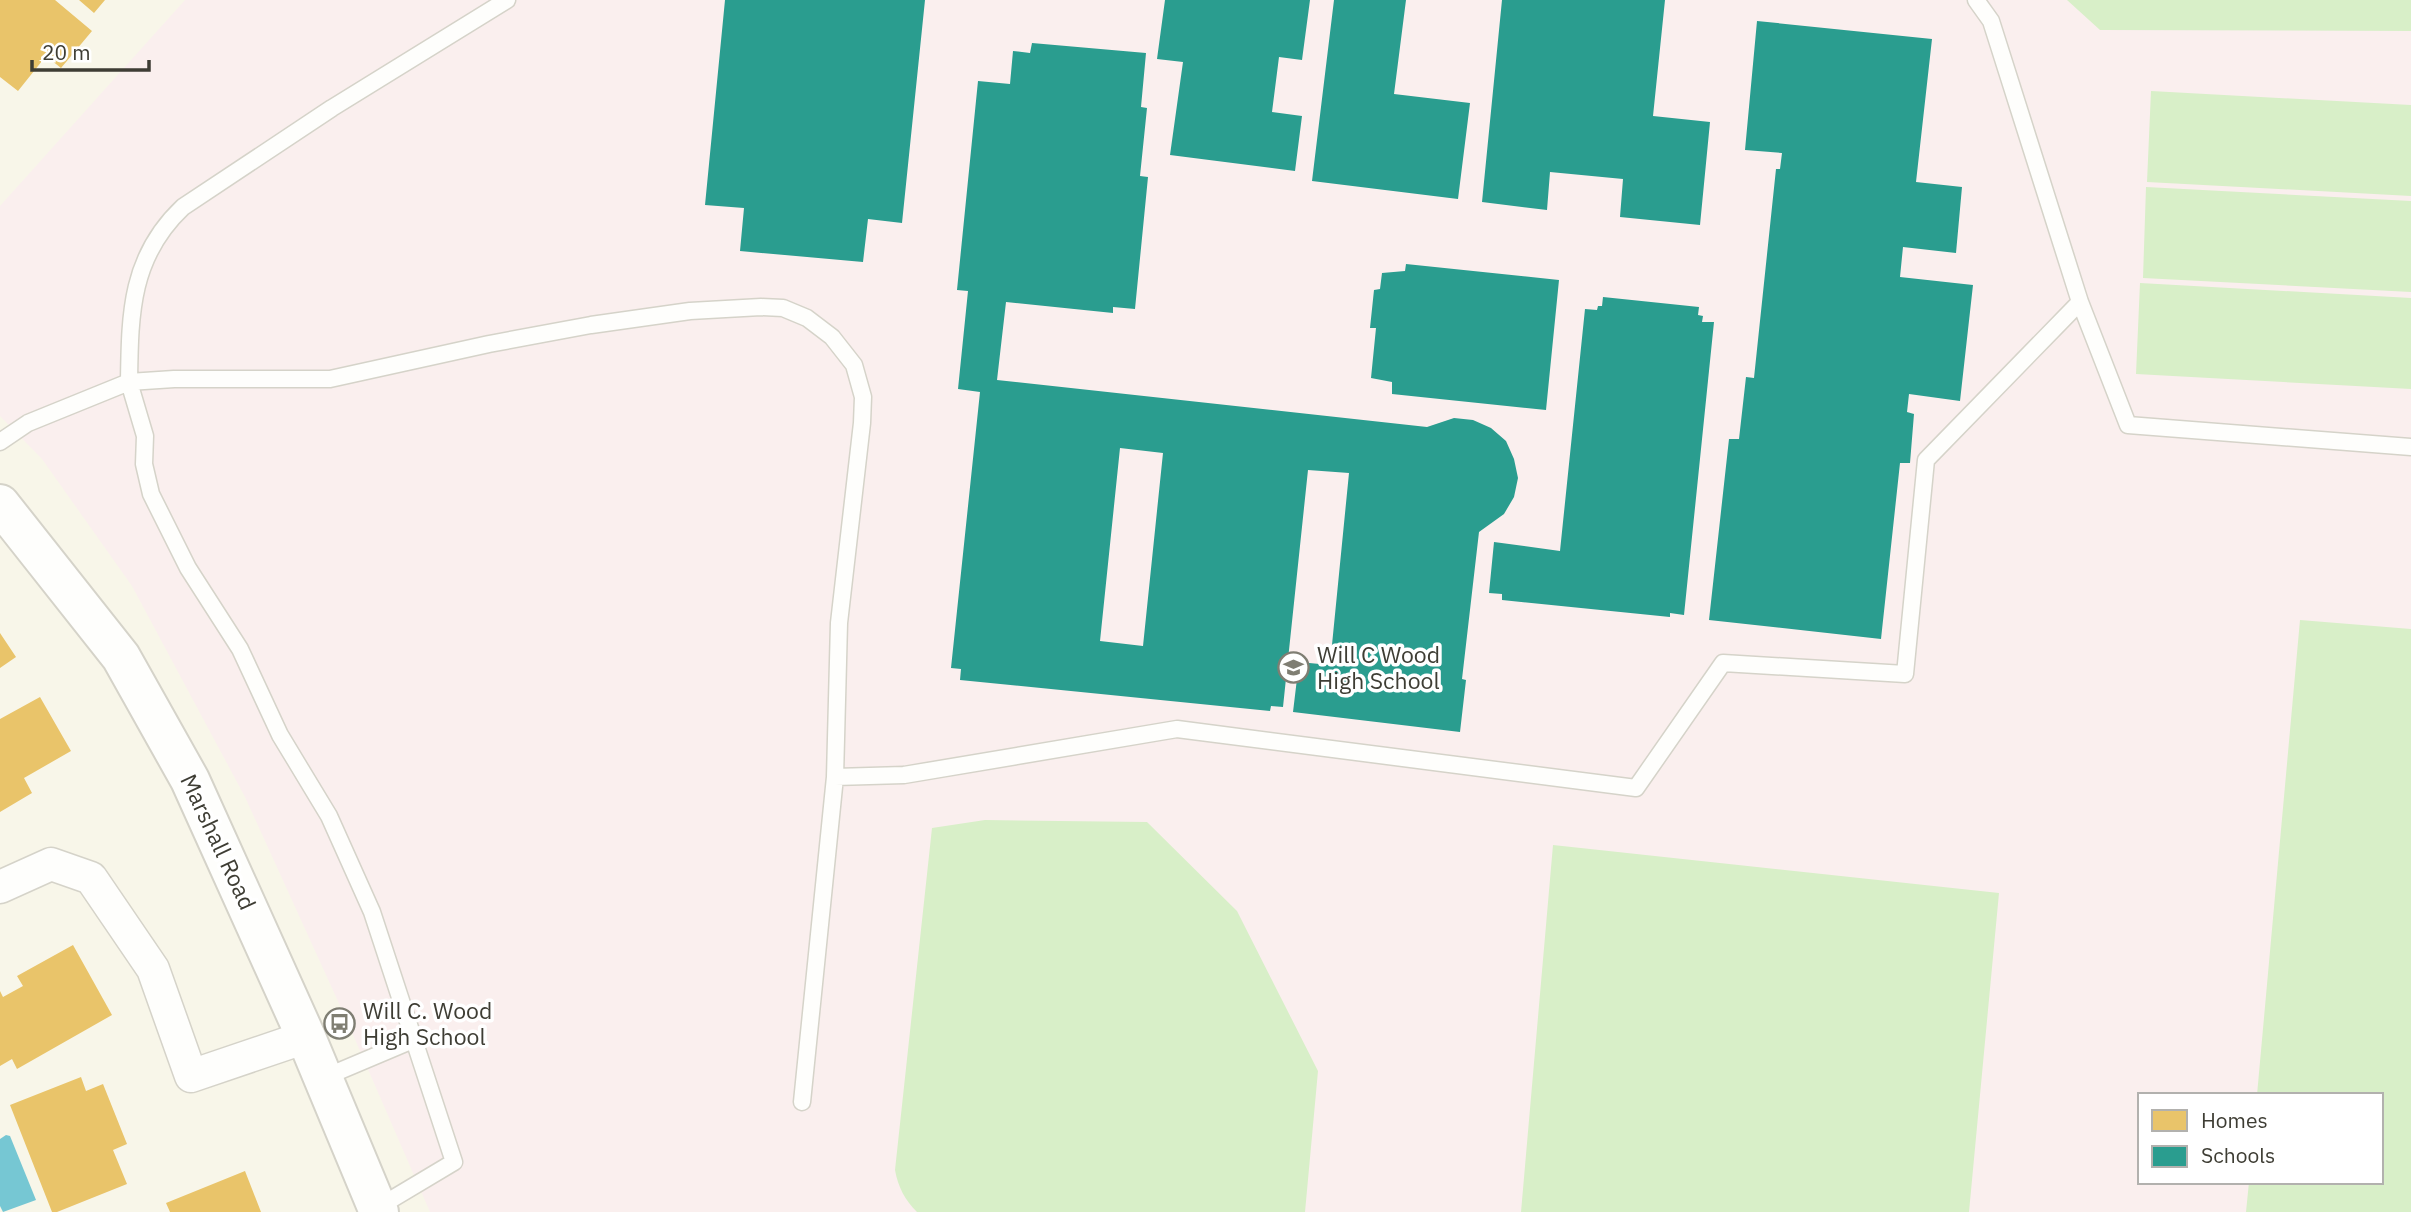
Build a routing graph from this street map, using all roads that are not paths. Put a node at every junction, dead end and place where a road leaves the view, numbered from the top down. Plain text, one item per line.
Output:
1 (508, 0) edge
2 (1976, 0) edge
3 (2080, 302) junction
4 (129, 382) junction
5 (0, 442) edge
6 (2411, 447) edge
7 (0, 505) edge
8 (835, 777) junction
9 (0, 887) edge
10 (306, 1037) junction
11 (413, 1040) junction
12 (323, 1078) junction
13 (802, 1102) dead end
14 (378, 1210) edge

1 - 4 lane
2 - 3 lane
3 - 6 lane
3 - 8 lane
4 - 5 lane
4 - 8 lane
4 - 11 lane
7 - 10 street, Marshall Road
8 - 13 lane
9 - 10 street
10 - 12 street, Marshall Road
11 - 12 lane
11 - 14 lane
12 - 14 street, Marshall Road

